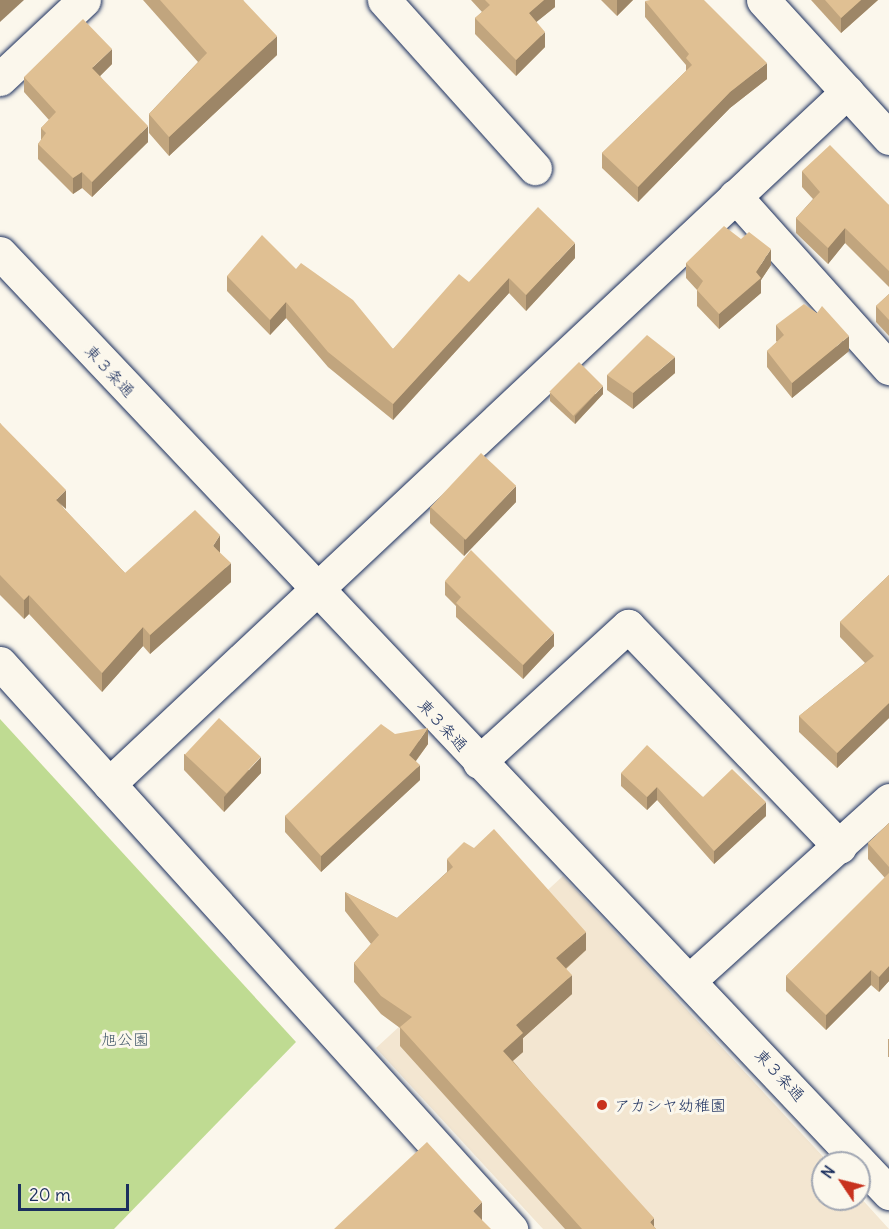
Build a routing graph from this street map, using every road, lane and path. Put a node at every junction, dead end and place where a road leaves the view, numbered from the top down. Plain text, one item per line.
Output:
1 (84, 0) edge
2 (384, 0) edge
3 (763, 0) edge
4 (0, 79) edge
5 (848, 92) junction
6 (889, 138) edge
7 (535, 168) dead end
8 (735, 196) junction
9 (0, 253) edge
10 (889, 368) edge
11 (316, 590) junction
12 (0, 663) edge
13 (478, 762) junction
14 (109, 784) junction
15 (889, 800) edge
16 (840, 847) junction
17 (691, 979) junction
18 (889, 1193) edge
19 (511, 1229) edge

1 - 4 street
2 - 7 street
3 - 5 street
5 - 6 street
5 - 8 street
8 - 10 street
8 - 11 street
9 - 11 street, 東３条通
11 - 13 street, 東３条通
11 - 14 street
12 - 14 street
13 - 16 street
13 - 17 street, 東３条通
14 - 19 street
15 - 16 street
16 - 17 street
17 - 18 street, 東３条通

